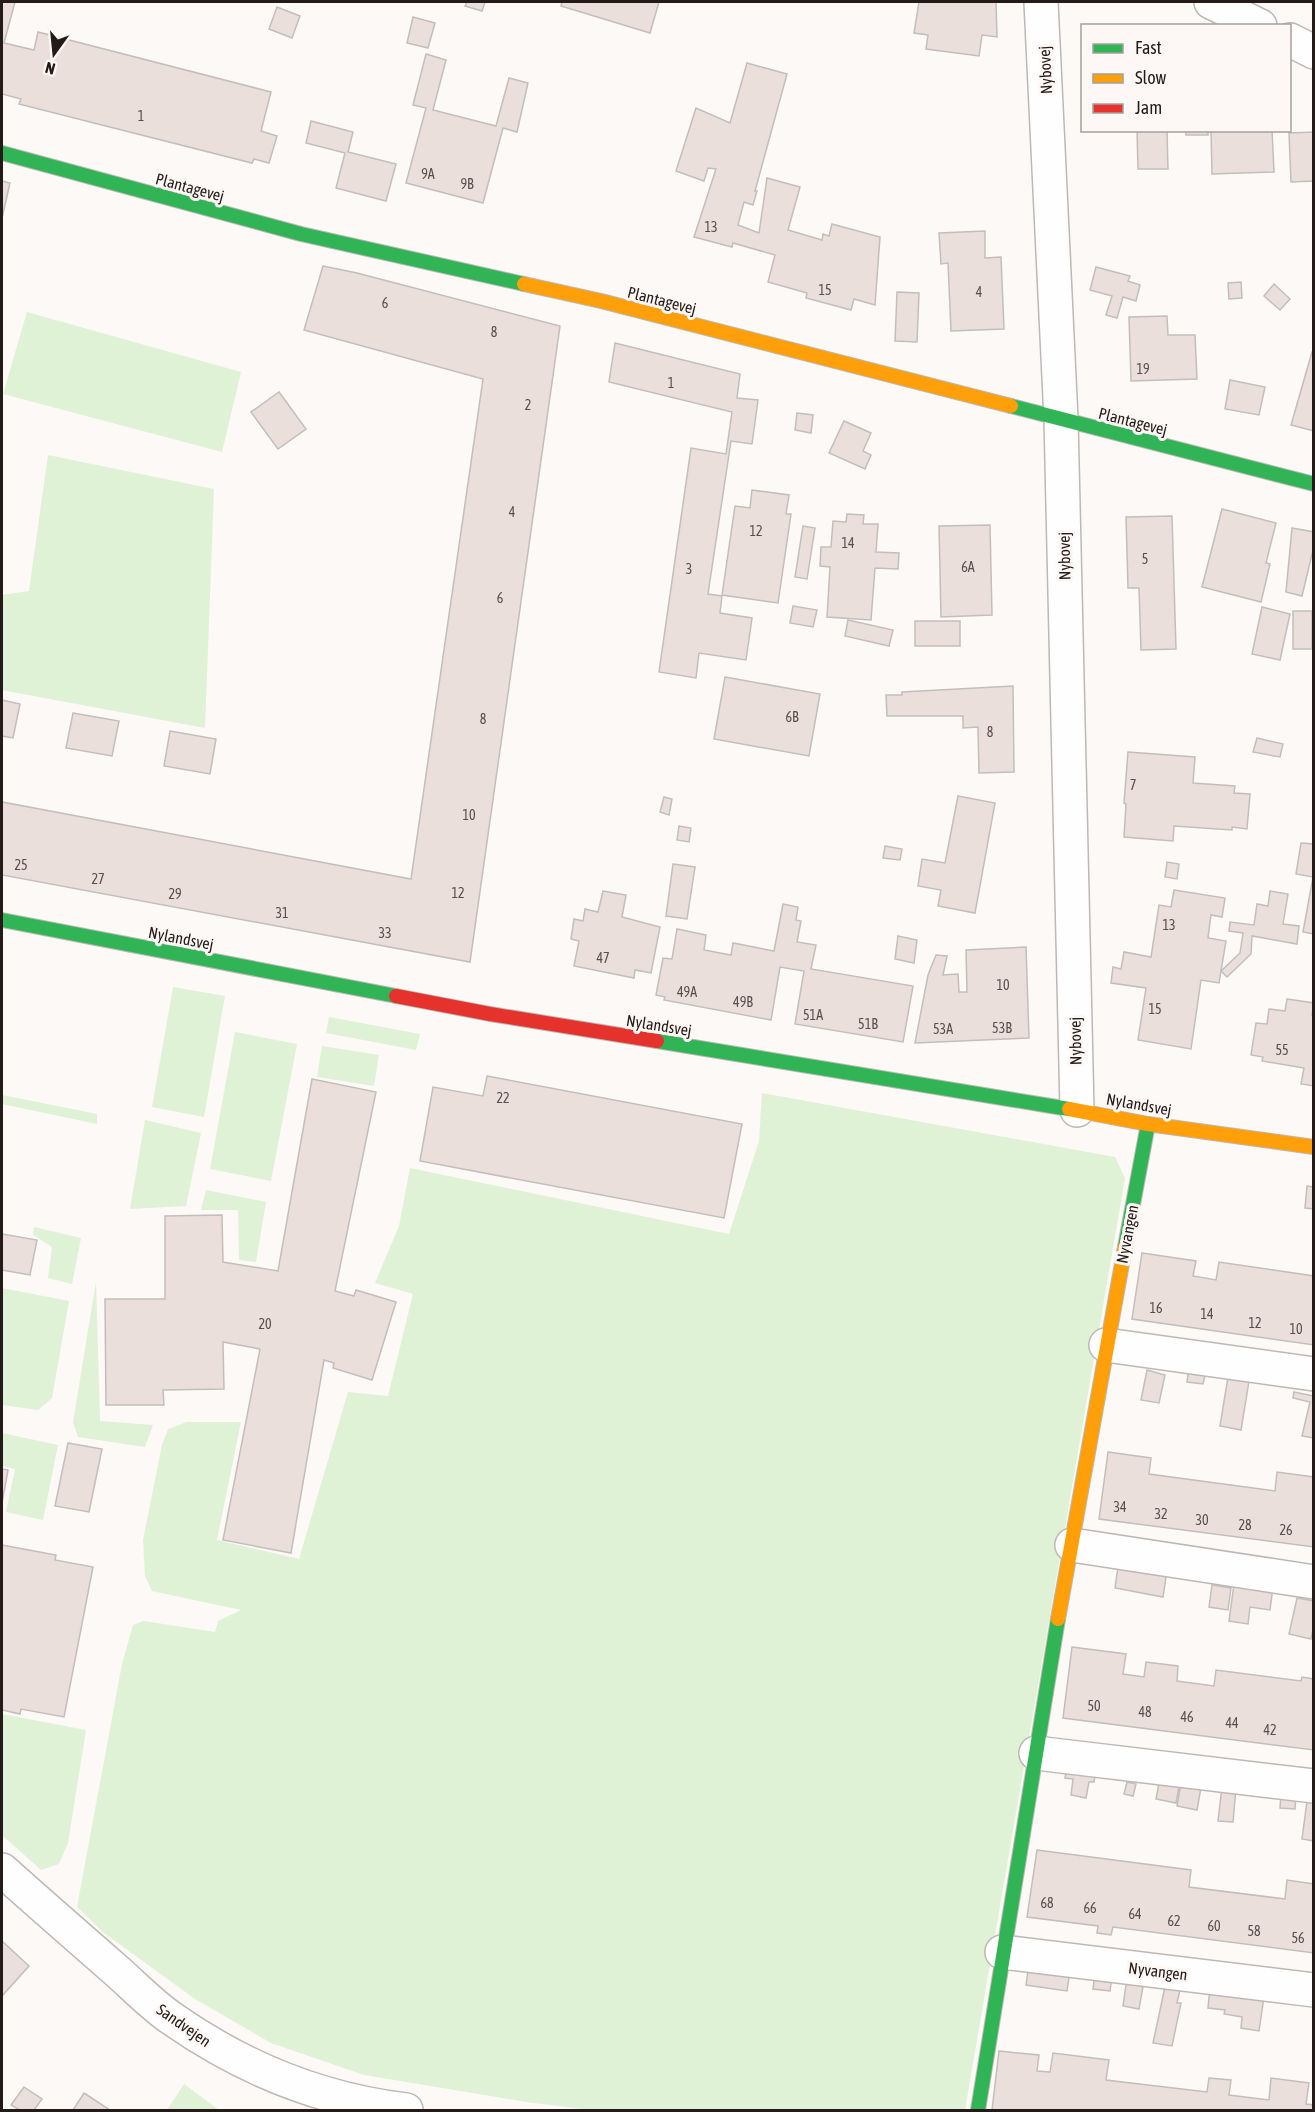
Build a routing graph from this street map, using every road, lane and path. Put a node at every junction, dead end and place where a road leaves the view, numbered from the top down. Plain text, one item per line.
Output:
1 (1041, 2) edge
2 (1211, 2) edge
3 (1256, 24) edge
4 (1291, 40) edge
5 (1314, 52) edge
6 (2, 153) edge
7 (1061, 419) junction
8 (1314, 484) edge
9 (2, 920) edge
10 (1077, 1110) junction
11 (1148, 1124) junction
12 (1314, 1148) edge
13 (1106, 1345) junction
14 (1314, 1374) edge
15 (1072, 1545) junction
16 (1314, 1582) edge
17 (1036, 1753) junction
18 (1314, 1786) edge
19 (2, 1870) edge
20 (1002, 1952) junction
21 (1314, 1990) edge
22 (406, 2110) edge
23 (978, 2110) edge

1 - 7 street, Nybovej
2 - 3 street
4 - 5 street
6 - 7 street, Plantagevej
7 - 8 street, Plantagevej
7 - 10 street, Nybovej
9 - 10 street, Nylandsvej
10 - 11 street, Nylandsvej
11 - 12 street, Nylandsvej
11 - 13 street, Nyvangen
13 - 14 street
13 - 15 street, Nyvangen
15 - 16 street
15 - 17 street, Nyvangen
17 - 18 street
17 - 20 street, Nyvangen
19 - 22 street, Sandvejen
20 - 21 street, Nyvangen
20 - 23 street, Nyvangen

